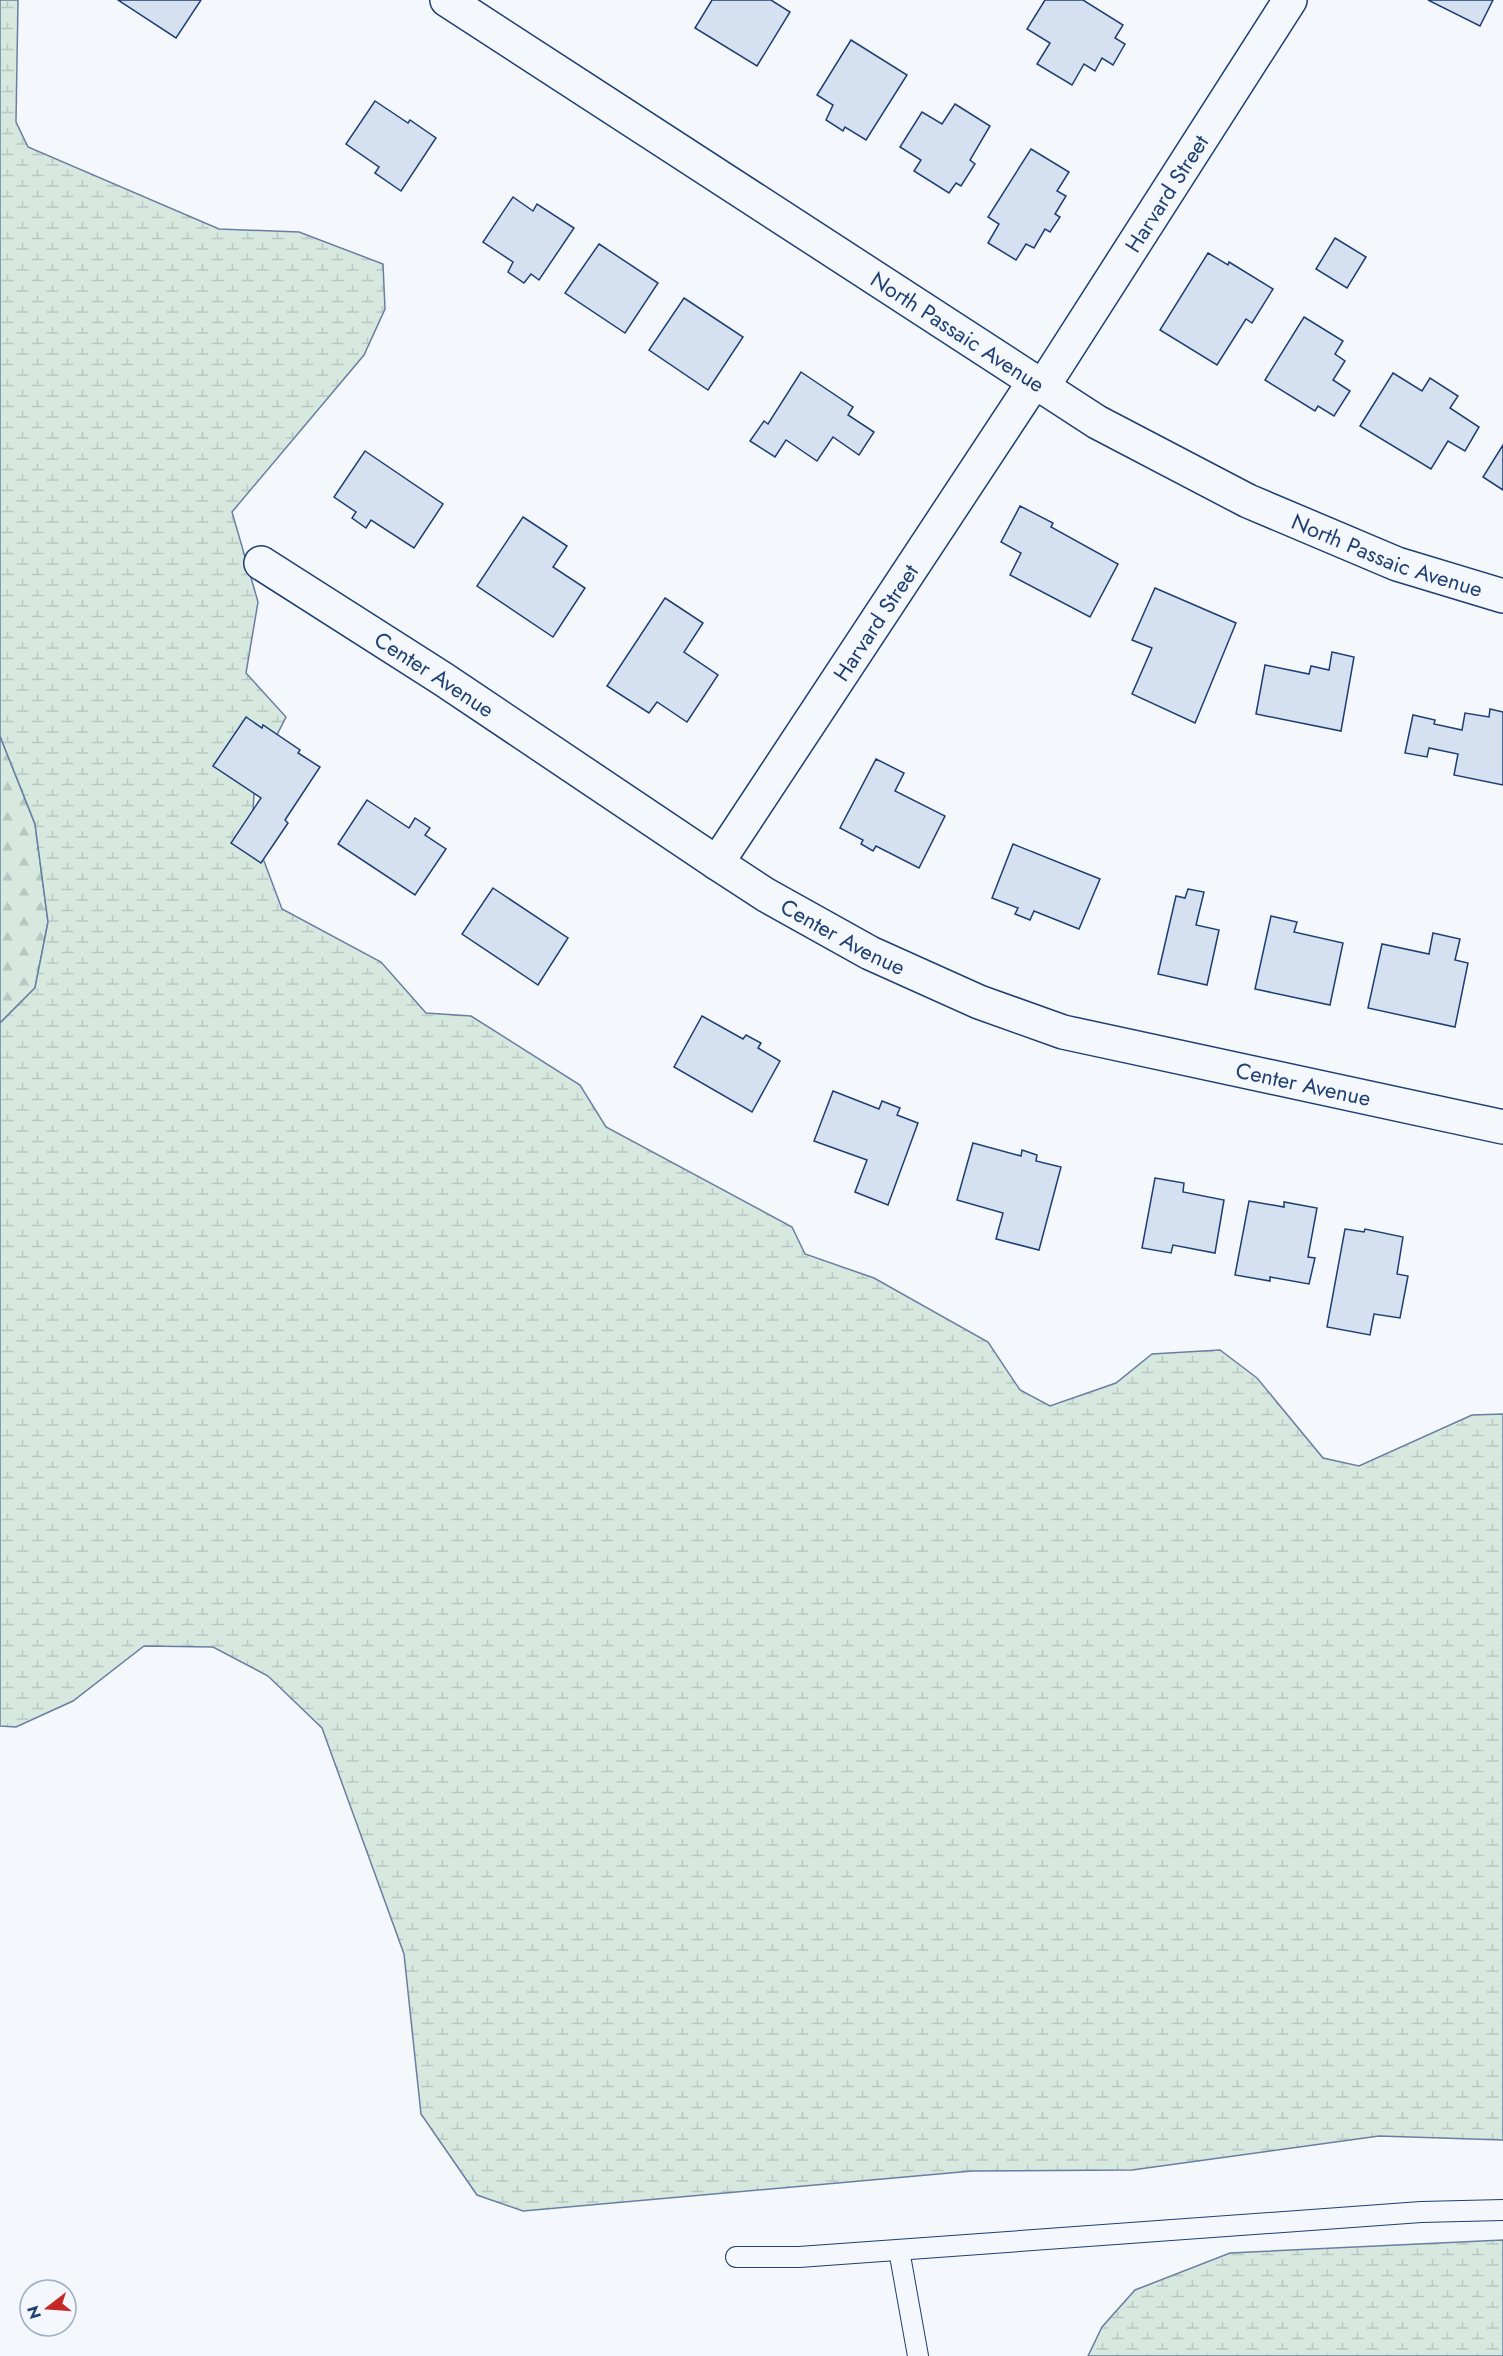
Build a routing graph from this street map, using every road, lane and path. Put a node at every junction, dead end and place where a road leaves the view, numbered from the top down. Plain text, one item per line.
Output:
1 (447, 0) edge
2 (1290, 0) edge
3 (1038, 385) junction
4 (261, 562) dead end
5 (1503, 596) edge
6 (717, 863) junction
7 (1503, 1127) edge
8 (1503, 2210) edge
9 (899, 2250) junction
10 (736, 2257) dead end
11 (918, 2356) edge

1 - 3 street, North Passaic Avenue
2 - 3 street, Harvard Street
3 - 5 street, North Passaic Avenue
3 - 6 street, Harvard Street
4 - 6 street, Center Avenue
6 - 7 street, Center Avenue
8 - 9 lane
9 - 10 lane
9 - 11 lane

